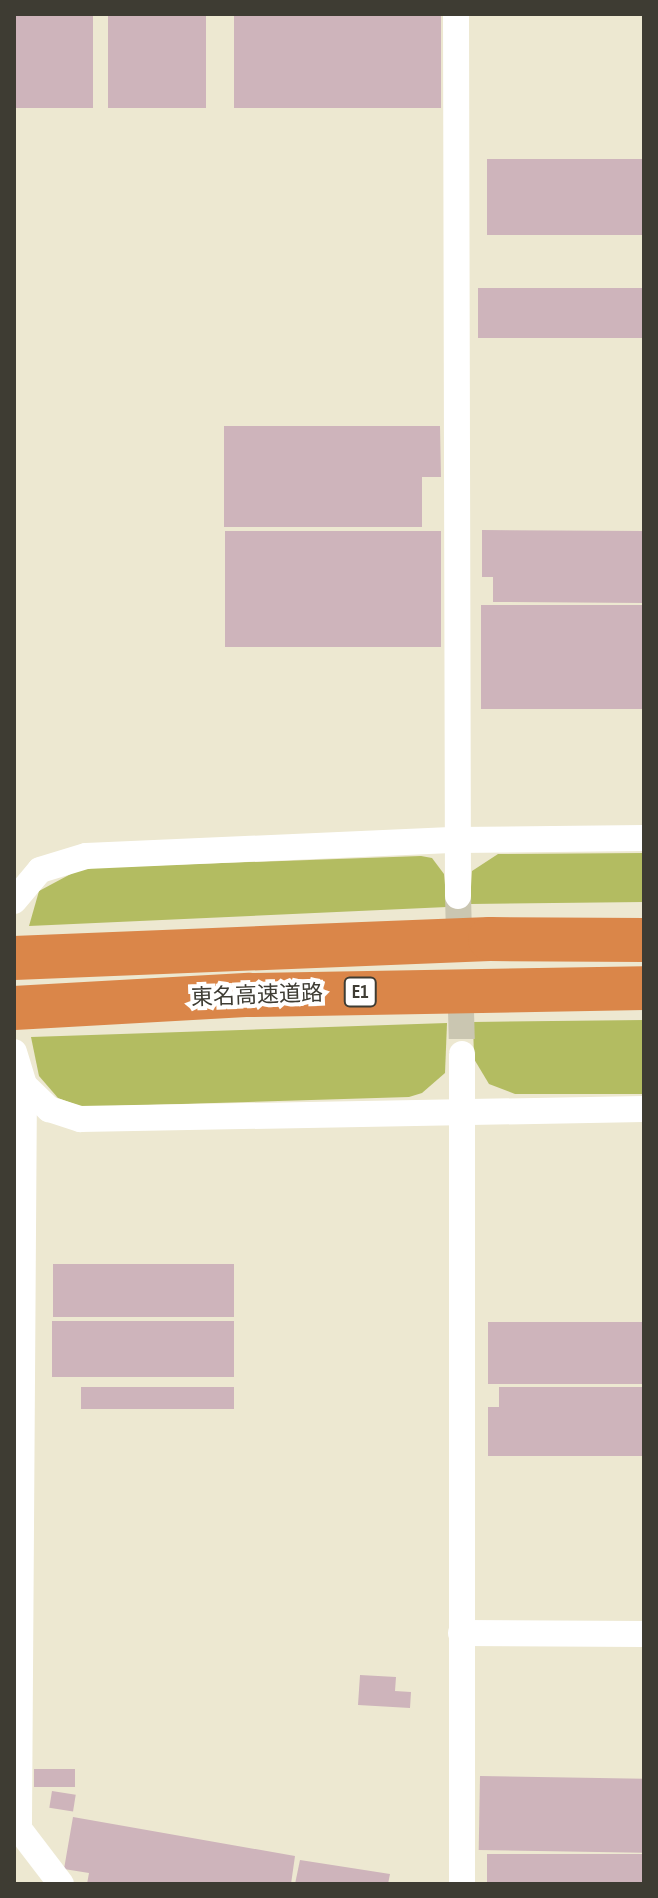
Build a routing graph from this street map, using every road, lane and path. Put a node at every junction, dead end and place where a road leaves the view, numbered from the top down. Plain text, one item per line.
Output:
1 (456, 14) edge
2 (644, 838) edge
3 (457, 840) junction
4 (458, 896) tunnel mouth
5 (14, 901) edge
6 (644, 940) edge
7 (14, 958) edge
8 (644, 988) edge
9 (14, 1008) edge
10 (14, 1052) edge
11 (462, 1054) tunnel mouth
12 (24, 1085) junction
13 (644, 1109) edge
14 (462, 1110) junction
15 (461, 1633) junction
16 (644, 1634) edge
17 (61, 1884) edge
18 (462, 1884) edge

1 - 3 street
2 - 3 street
3 - 4 street
3 - 5 street
6 - 7 highway, E1
8 - 9 highway, 東名高速道路 / E1
10 - 12 street
11 - 14 street
12 - 14 street
12 - 17 street
13 - 14 street
14 - 15 street
15 - 16 street
15 - 18 street

